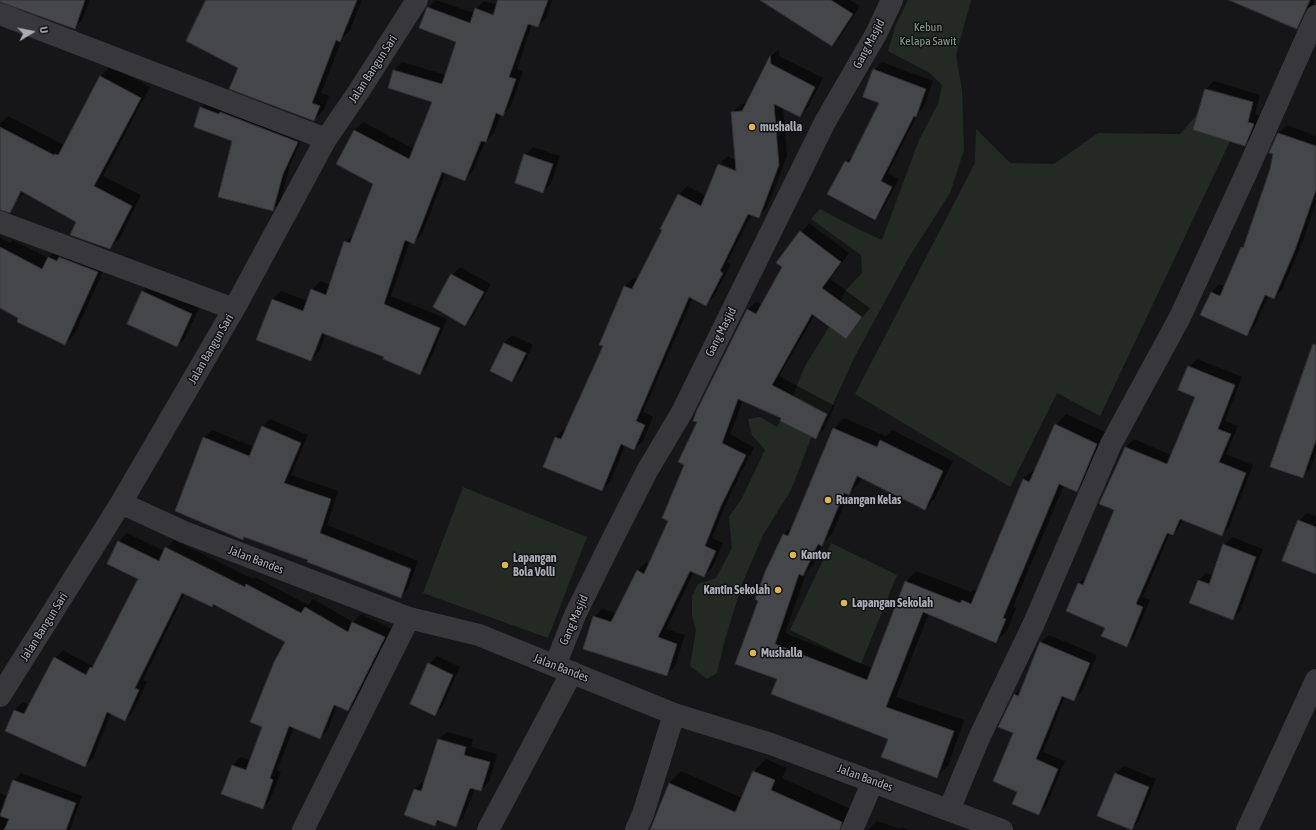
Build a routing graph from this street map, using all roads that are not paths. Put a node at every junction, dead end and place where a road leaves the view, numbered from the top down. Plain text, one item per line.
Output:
1 (417, 0) edge
2 (892, 0) edge
3 (0, 14) edge
4 (1316, 16) edge
5 (326, 139) junction
6 (0, 222) edge
7 (234, 310) junction
8 (121, 503) junction
9 (409, 618) junction
10 (563, 669) junction
11 (1316, 680) edge
12 (0, 696) edge
13 (674, 714) junction
14 (873, 781) junction
15 (949, 810) junction
16 (303, 830) edge
17 (488, 830) edge
18 (636, 830) edge
19 (852, 830) edge
20 (1002, 830) edge
21 (1247, 830) edge

1 - 5 street, Jalan Bangun Sari
2 - 10 street, Gang Masjid
3 - 5 street
4 - 15 street
5 - 7 street, Jalan Bangun Sari
6 - 7 street
7 - 8 street, Jalan Bangun Sari
8 - 9 street, Jalan Bandes
8 - 12 street, Jalan Bangun Sari
9 - 10 street, Jalan Bandes
9 - 16 street
10 - 13 street, Jalan Bandes
10 - 17 street, Gang Masjid
11 - 21 street
13 - 14 street, Jalan Bandes
13 - 18 street
14 - 15 street, Jalan Bandes
14 - 19 street
15 - 20 street, Jalan Bandes

